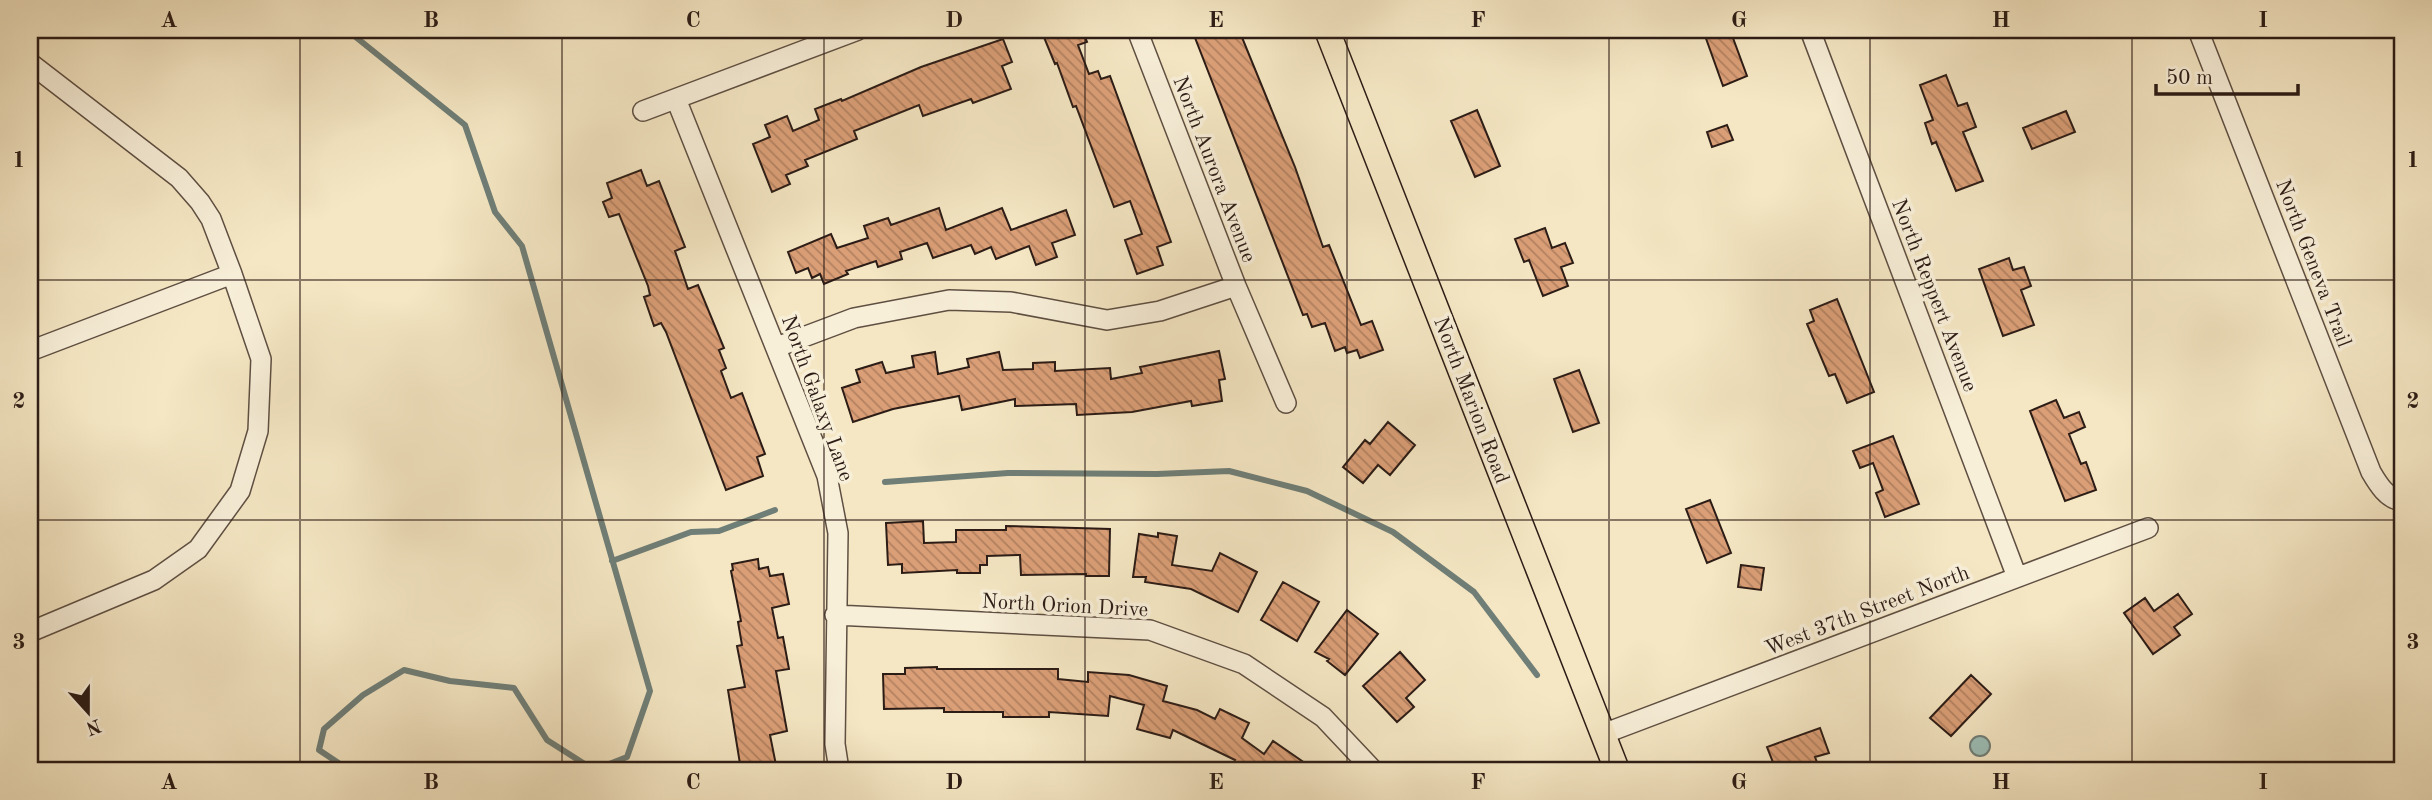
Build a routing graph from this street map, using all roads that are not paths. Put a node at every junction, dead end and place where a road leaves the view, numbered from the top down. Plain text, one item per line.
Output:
1 (858, 30) edge
2 (1137, 30) edge
3 (1327, 30) edge
4 (1810, 30) edge
5 (2198, 30) edge
6 (30, 62) edge
7 (676, 99) junction
8 (643, 111) dead end
9 (232, 274) junction
10 (1236, 286) junction
11 (777, 347) junction
12 (30, 351) edge
13 (1286, 403) dead end
14 (2402, 501) edge
15 (2148, 528) dead end
16 (2017, 577) junction
17 (835, 615) junction
18 (30, 632) edge
19 (1603, 734) junction
20 (839, 770) edge
21 (1373, 770) edge
22 (1617, 770) edge

1 - 7 street
2 - 10 street, North Aurora Avenue
3 - 19 main road, North Marion Road
4 - 16 street, North Reppert Avenue
5 - 14 street, North Geneva Trail
6 - 9 street
7 - 8 street
7 - 11 street, North Galaxy Lane
9 - 12 street
9 - 18 street
10 - 11 street
10 - 13 street, North Aurora Avenue
11 - 17 street, North Galaxy Lane
15 - 16 street, West 37th Street North
16 - 19 street, West 37th Street North
17 - 20 street, North Galaxy Lane
17 - 21 street, North Orion Drive
19 - 22 main road, North Marion Road

